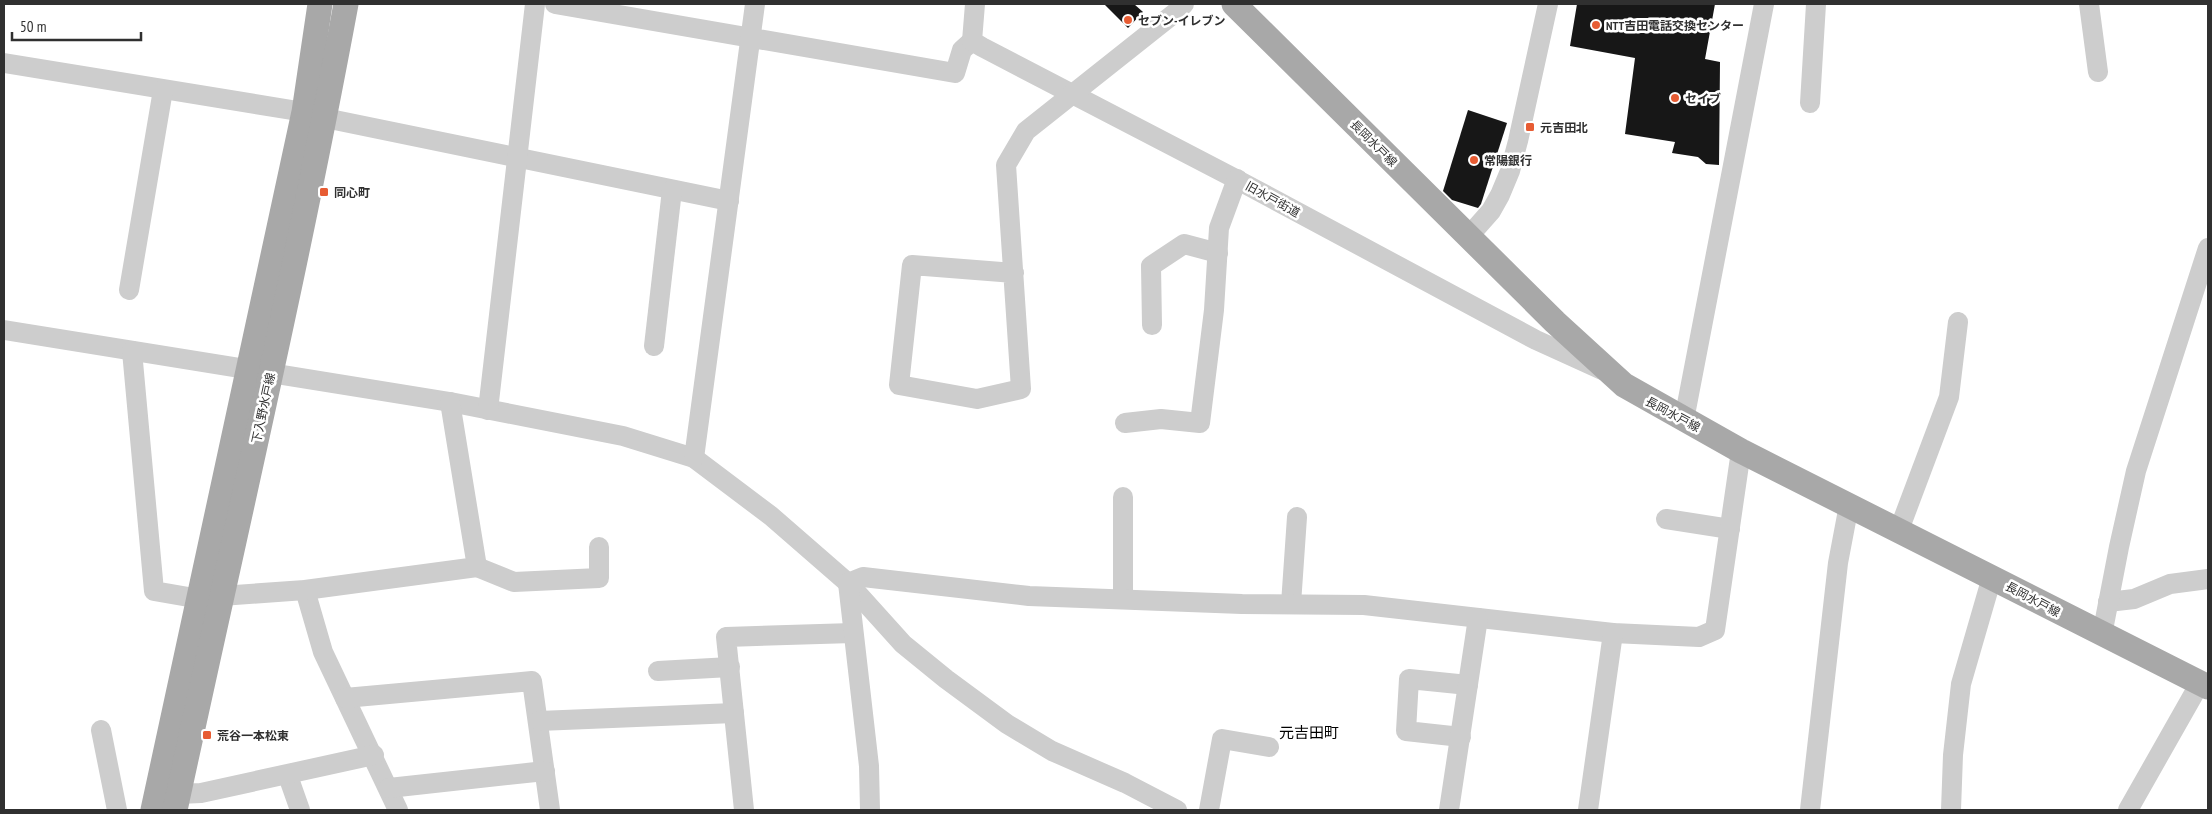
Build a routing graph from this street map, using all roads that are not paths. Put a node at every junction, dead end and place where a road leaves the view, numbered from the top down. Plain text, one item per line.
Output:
1 (320, 4) edge
2 (346, 4) edge
3 (535, 4) edge
4 (555, 4) edge
5 (755, 4) edge
6 (975, 4) edge
7 (1184, 4) edge
8 (1234, 4) edge
9 (1548, 4) edge
10 (1764, 4) edge
11 (1816, 4) edge
12 (2089, 4) edge
13 (751, 37) junction
14 (972, 41) junction
15 (4, 64) edge
16 (2098, 72) dead end
17 (163, 90) junction
18 (1072, 93) junction
19 (1810, 103) dead end
20 (314, 115) junction
21 (517, 158) junction
22 (1237, 179) junction
23 (672, 190) junction
24 (729, 201) junction
25 (1468, 237) junction
26 (2208, 248) edge
27 (1218, 253) junction
28 (1014, 273) junction
29 (129, 290) dead end
30 (1958, 322) dead end
31 (1152, 325) dead end
32 (4, 330) edge
33 (654, 346) dead end
34 (132, 351) junction
35 (260, 372) junction
36 (1608, 372) junction
37 (450, 402) junction
38 (488, 410) junction
39 (1684, 420) junction
40 (1125, 423) dead end
41 (1742, 451) junction
42 (694, 458) junction
43 (1123, 497) dead end
44 (1849, 505) junction
45 (1297, 517) dead end
46 (1666, 520) dead end
47 (1730, 529) junction
48 (1899, 530) junction
49 (599, 547) dead end
50 (477, 567) junction
51 (1992, 577) junction
52 (2208, 579) edge
53 (848, 583) junction
54 (305, 590) junction
55 (211, 598) junction
56 (1123, 598) junction
57 (2108, 602) junction
58 (1291, 604) junction
59 (1478, 618) junction
60 (853, 633) junction
61 (1613, 633) junction
62 (2102, 635) junction
63 (730, 667) junction
64 (658, 671) dead end
65 (1468, 685) junction
66 (2204, 685) edge
67 (345, 698) junction
68 (734, 713) junction
69 (539, 721) junction
70 (101, 730) dead end
71 (1461, 737) junction
72 (1269, 747) dead end
73 (374, 755) junction
74 (545, 771) junction
75 (288, 776) junction
76 (389, 788) junction
77 (177, 802) edge
78 (117, 810) edge
79 (153, 810) edge
80 (300, 810) edge
81 (398, 810) edge
82 (550, 810) edge
83 (744, 810) edge
84 (870, 810) edge
85 (1177, 810) edge
86 (1209, 810) edge
87 (1449, 810) edge
88 (1588, 810) edge
89 (1810, 810) edge
90 (1951, 810) edge
91 (2128, 810) edge

1 - 20 main road, 下入野水戸線
2 - 20 main road, 下入野水戸線
3 - 21 street
4 - 13 street
5 - 13 street
6 - 14 street
7 - 18 street
8 - 25 main road, 長岡水戸線
9 - 25 street
10 - 39 street
11 - 19 street
12 - 16 street
13 - 14 street
13 - 24 street
14 - 18 street, 旧水戸街道
15 - 17 street
17 - 20 street
17 - 29 street
18 - 22 street, 旧水戸街道
18 - 28 street
20 - 21 street
20 - 35 main road, 下入野水戸線
21 - 23 street
21 - 38 street
22 - 27 street
22 - 36 street, 旧水戸街道
23 - 24 street
23 - 33 street
24 - 42 street
25 - 36 main road, 長岡水戸線
26 - 57 street
27 - 31 street
27 - 40 street
28 - 28 street
30 - 48 street
32 - 34 street
34 - 35 street
34 - 55 street
35 - 37 street
35 - 55 main road, 下入野水戸線
36 - 39 main road, 長岡水戸線
37 - 38 street
37 - 50 street
38 - 42 street
39 - 41 main road, 長岡水戸線
41 - 44 main road, 長岡水戸線
41 - 47 street
42 - 53 street
43 - 56 street
44 - 48 main road, 長岡水戸線
44 - 89 street
45 - 58 street
46 - 47 street
47 - 61 street
48 - 51 main road, 長岡水戸線
49 - 50 street
50 - 54 street
51 - 62 main road, 長岡水戸線
51 - 90 street
52 - 57 street
53 - 56 street
53 - 60 street
53 - 85 street
54 - 55 street
54 - 67 street
55 - 77 main road, 下入野水戸線
55 - 79 main road, 下入野水戸線
56 - 58 street
57 - 62 street
58 - 59 street
59 - 61 street
59 - 65 street
60 - 63 street
60 - 84 street
61 - 88 street
62 - 66 main road, 長岡水戸線
63 - 64 street
63 - 68 street
65 - 71 street
65 - 71 street
66 - 91 street
67 - 69 street
67 - 73 street
68 - 69 street
68 - 83 street
69 - 74 street
70 - 78 street
71 - 87 street
72 - 86 street
73 - 75 street
73 - 76 street
74 - 76 street
74 - 82 street
75 - 77 street
75 - 80 street
76 - 81 street

